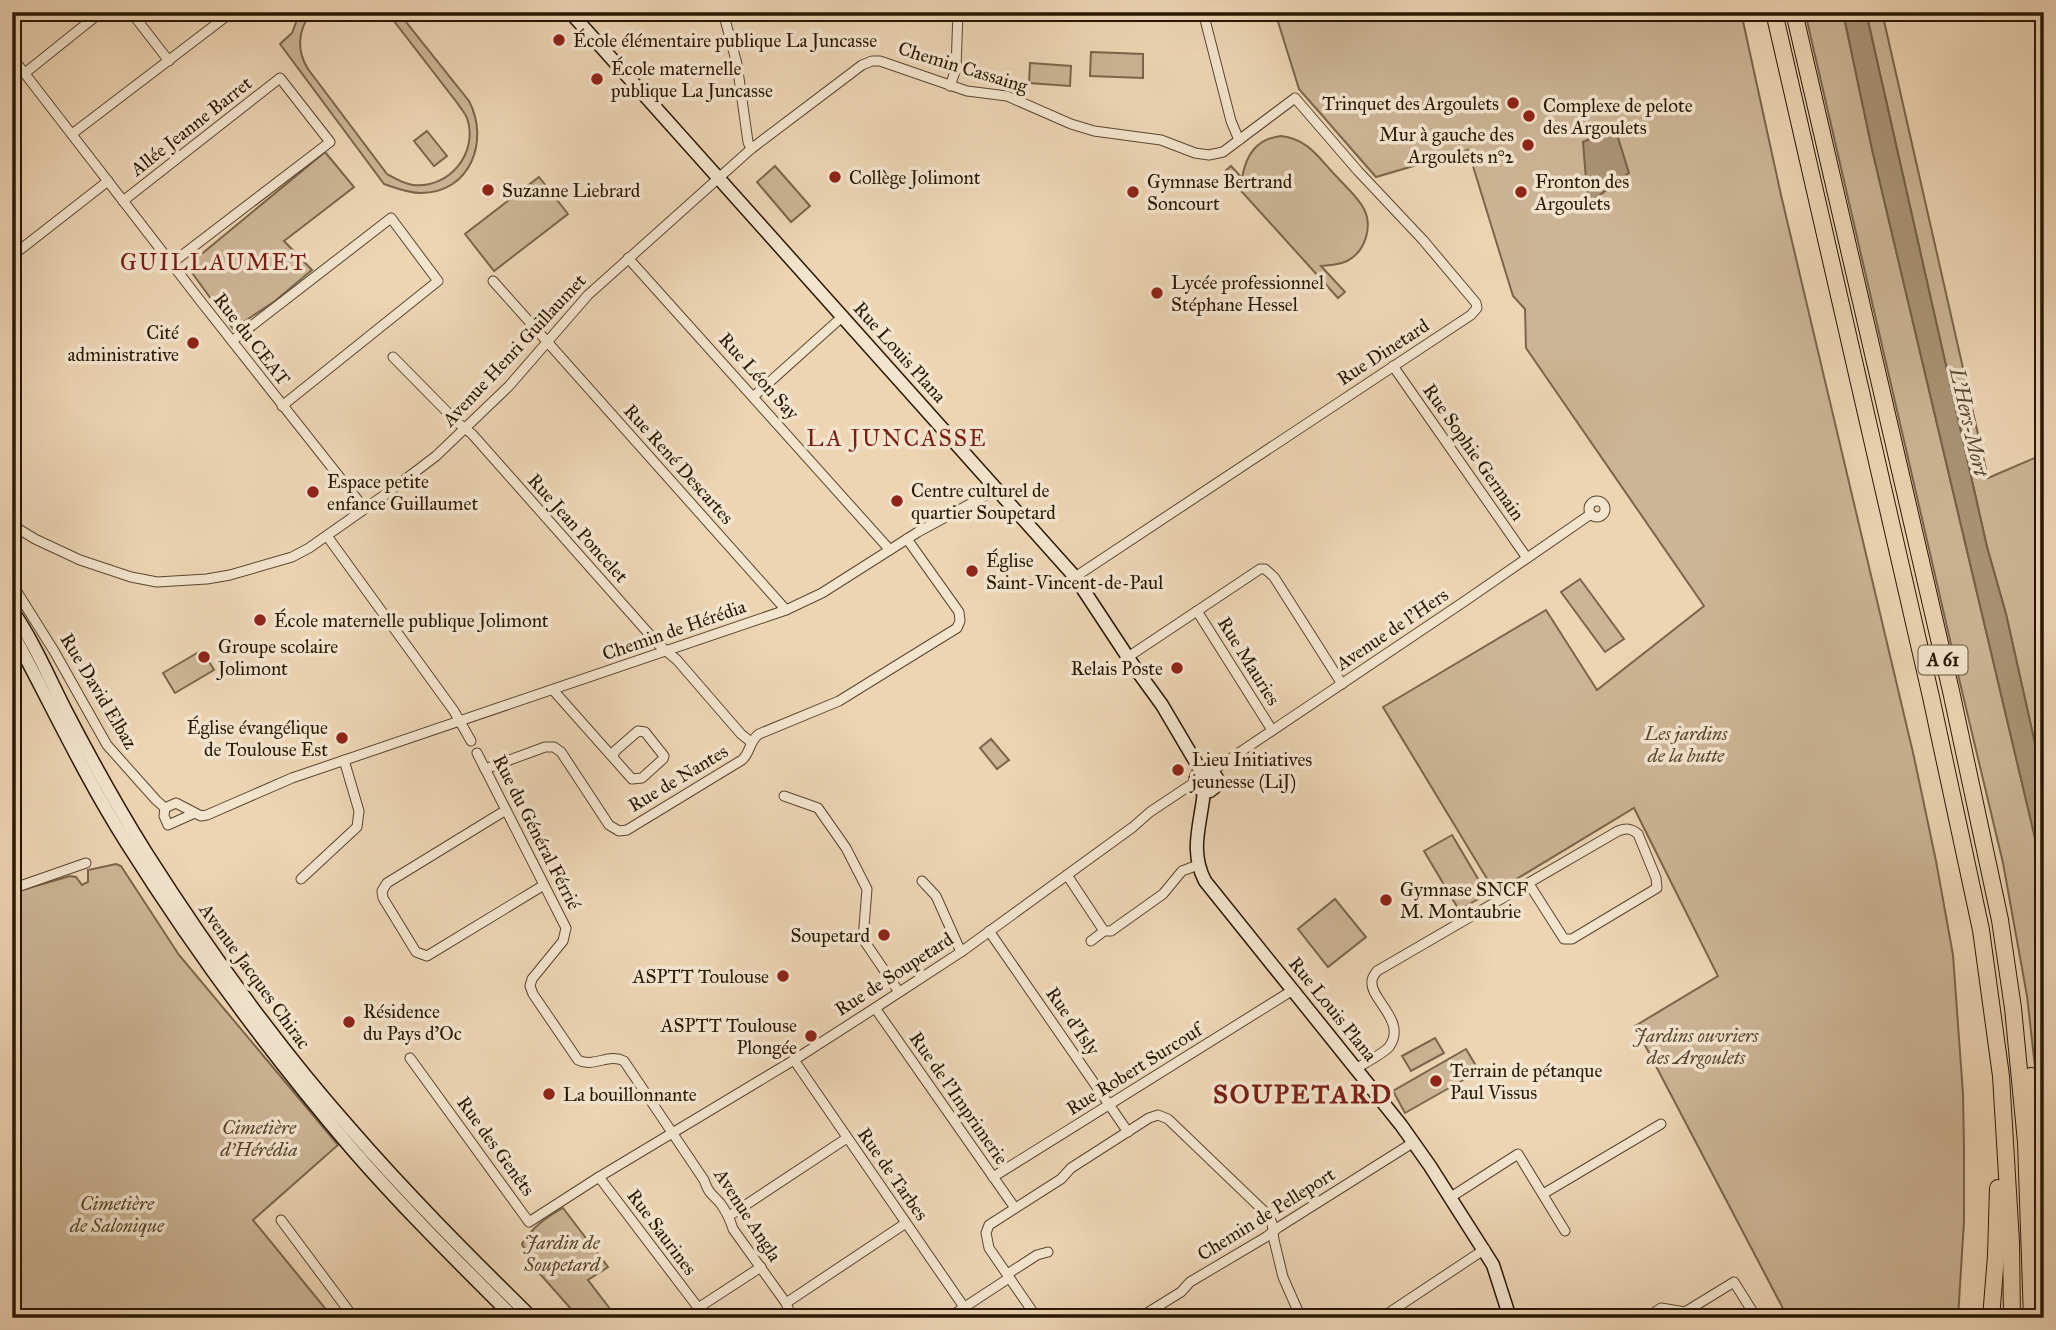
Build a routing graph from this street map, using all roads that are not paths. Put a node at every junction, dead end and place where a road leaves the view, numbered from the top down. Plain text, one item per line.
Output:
1 (23, 12) edge
2 (102, 12) edge
3 (131, 12) edge
4 (723, 12) edge
5 (958, 12) edge
6 (1203, 12) edge
7 (1774, 12) edge
8 (1794, 12) edge
9 (232, 13) edge
10 (576, 14) edge
11 (12, 21) edge
12 (12, 57) edge
13 (169, 61) junction
14 (25, 73) junction
15 (950, 86) junction
16 (1295, 98) joint
17 (72, 134) junction
18 (1239, 140) junction
19 (751, 149) junction
20 (718, 178) junction
21 (108, 181) junction
22 (123, 201) junction
23 (12, 256) edge
24 (628, 258) junction
25 (172, 263) junction
26 (493, 281) dead end
27 (842, 317) junction
28 (232, 341) junction
29 (547, 342) junction
30 (393, 357) dead end
31 (1393, 366) junction
32 (754, 396) junction
33 (282, 406) junction
34 (465, 429) junction
35 (996, 490) junction
36 (364, 508) junction
37 (1591, 514) dead end
38 (12, 525) edge
39 (327, 536) junction
40 (907, 539) junction
41 (890, 550) junction
42 (1527, 558) junction
43 (1075, 577) junction
44 (12, 584) edge
45 (12, 610) edge
46 (786, 610) junction
47 (1197, 611) junction
48 (12, 632) edge
49 (665, 651) junction
50 (1128, 657) junction
51 (1342, 684) junction
52 (553, 690) junction
53 (460, 720) junction
54 (1272, 730) junction
55 (471, 741) dead end
56 (751, 742) junction
57 (477, 753) dead end
58 (613, 757) junction
59 (344, 760) junction
60 (485, 769) junction
61 (1203, 779) junction
62 (784, 796) dead end
63 (165, 808) junction
64 (506, 810) junction
65 (195, 813) junction
66 (86, 863) dead end
67 (1198, 865) junction
68 (1067, 875) junction
69 (301, 879) dead end
70 (922, 881) dead end
71 (1529, 884) junction
72 (544, 885) junction
73 (12, 886) edge
74 (989, 931) junction
75 (1104, 931) junction
76 (1091, 942) dead end
77 (2005, 951) junction
78 (961, 952) junction
79 (1293, 990) junction
80 (899, 992) junction
81 (875, 1008) junction
82 (410, 1058) dead end
83 (794, 1060) junction
84 (1356, 1069) junction
85 (1109, 1104) junction
86 (1661, 1124) dead end
87 (1128, 1132) junction
88 (672, 1134) junction
89 (847, 1138) junction
90 (1414, 1142) junction
91 (2006, 1150) junction
92 (599, 1177) junction
93 (993, 1177) junction
94 (2044, 1181) edge
95 (1543, 1194) junction
96 (1451, 1197) junction
97 (1015, 1208) junction
98 (729, 1216) junction
99 (281, 1220) dead end
100 (906, 1223) junction
101 (1565, 1231) dead end
102 (1273, 1232) junction
103 (1485, 1249) junction
104 (1048, 1252) dead end
105 (761, 1267) junction
106 (1009, 1278) junction
107 (786, 1303) junction
108 (964, 1307) junction
109 (698, 1308) junction
110 (1686, 1315) edge
111 (354, 1318) edge
112 (514, 1318) edge
113 (532, 1318) edge
114 (706, 1318) edge
115 (792, 1318) edge
116 (948, 1318) edge
117 (1037, 1318) edge
118 (1139, 1318) edge
119 (1301, 1318) edge
120 (1381, 1318) edge
121 (1510, 1318) edge
122 (1646, 1318) edge
123 (1753, 1318) edge
124 (1990, 1318) edge
125 (2012, 1318) edge
126 (2032, 1318) edge

1 - 11 street
2 - 14 street
3 - 13 street
4 - 19 street
5 - 15 street
6 - 18 street
7 - 91 highway, A 61
8 - 77 highway, A 61
9 - 13 street
10 - 20 main road, Rue Louis Plana
12 - 14 street, Rue du CEAT
13 - 17 street
14 - 17 street, Rue du CEAT
15 - 18 street, Chemin Cassaing
15 - 19 street, Chemin Cassaing
16 - 18 street, Chemin Cassaing
16 - 31 street, Rue Dinetard
17 - 21 street, Rue du CEAT
19 - 20 street, Chemin Cassaing
20 - 24 street, Avenue Henri Guillaumet
20 - 27 main road, Rue Louis Plana
21 - 22 street, Rue du CEAT
21 - 23 street
22 - 25 street, Rue du CEAT
22 - 25 street, Allée Jeanne Barret
24 - 29 street, Avenue Henri Guillaumet
24 - 32 street, Rue Léon Say
25 - 28 street, Rue du CEAT
26 - 29 street, Rue René Descartes
27 - 32 street
27 - 35 main road, Rue Louis Plana
28 - 33 street, Rue du CEAT
28 - 33 street
29 - 34 street, Avenue Henri Guillaumet
29 - 46 street, Rue René Descartes
30 - 34 street, Rue Jean Poncelet
31 - 42 street, Rue Sophie Germain
31 - 43 street, Rue Dinetard
32 - 41 street, Rue Léon Say
33 - 36 street, Rue du CEAT
34 - 36 street, Avenue Henri Guillaumet
34 - 49 street, Rue Jean Poncelet
35 - 40 street, Chemin de Hérédia
35 - 43 main road, Rue Louis Plana
36 - 39 street, Avenue Henri Guillaumet
37 - 42 street, Avenue de l'Hers
38 - 39 street, Avenue Henri Guillaumet
39 - 53 street, Rue du Général Férrié
40 - 41 street, Chemin de Hérédia
40 - 56 street, Rue de Nantes
41 - 46 street, Chemin de Hérédia
42 - 51 street, Avenue de l'Hers
43 - 50 main road, Rue Louis Plana
44 - 63 street, Rue David Elbaz
45 - 113 main road, Avenue Jacques Chirac
46 - 49 street, Chemin de Hérédia
47 - 50 street
47 - 51 street
47 - 54 street, Rue Mauries
48 - 112 main road, Avenue Jacques Chirac
49 - 52 street, Chemin de Hérédia
49 - 56 street, Rue Jean Poncelet
50 - 61 main road, Rue Louis Plana
51 - 54 street, Avenue de l'Hers
52 - 53 street, Chemin de Hérédia
52 - 58 street
53 - 55 street, Rue du Général Férrié
53 - 59 street, Chemin de Hérédia
54 - 61 street, Avenue de l'Hers
56 - 60 street, Rue de Nantes
57 - 60 street, Rue du Général Férrié
58 - 58 street
59 - 65 street, Chemin de Hérédia
59 - 69 street
60 - 64 street, Rue du Général Férrié
61 - 67 main road
61 - 68 street, Rue de Soupetard
62 - 80 street
63 - 65 street, Chemin de Hérédia
63 - 65 street, Chemin de Hérédia
64 - 72 street, Rue du Général Férrié
64 - 72 street
66 - 73 street
67 - 75 street
67 - 79 main road, Rue Louis Plana
68 - 74 street, Rue de Soupetard
68 - 75 street
70 - 78 street
71 - 71 street
71 - 84 street
72 - 88 street, Rue du Général Férrié
74 - 78 street, Rue de Soupetard
74 - 85 street, Rue d'Isly
75 - 76 street
77 - 94 highway
77 - 126 highway, A 61
78 - 80 street, Rue de Soupetard
79 - 84 main road, Rue Louis Plana
79 - 85 street, Rue Robert Surcouf
80 - 81 street, Rue de Soupetard
81 - 83 street, Rue de Soupetard
81 - 93 street, Rue de l'Imprimerie
82 - 92 street, Rue des Genêts
83 - 88 street, Rue de Soupetard
83 - 89 street, Rue de Tarbes
84 - 90 main road, Rue Louis Plana
85 - 87 street, Rue d'Isly
85 - 93 street, Rue Robert Surcouf
86 - 95 street
87 - 97 street
87 - 102 street
88 - 92 street, Rue de Soupetard
88 - 98 street, Avenue Angla
89 - 98 street
89 - 100 street, Rue de Tarbes
90 - 96 main road, Rue Louis Plana
90 - 102 street, Chemin de Pelleport
91 - 124 highway
91 - 125 highway, A 61
92 - 109 street, Rue Saurines
93 - 97 street, Rue de l'Imprimerie
95 - 96 street
95 - 101 street
96 - 103 main road, Rue Louis Plana
97 - 106 street
98 - 105 street, Avenue Angla
99 - 111 street
100 - 107 street
100 - 108 street, Rue de Tarbes
102 - 118 street, Chemin de Pelleport
102 - 119 street
103 - 120 street
103 - 121 main road, Rue Louis Plana
104 - 106 street
105 - 107 street, Avenue Angla
105 - 109 street
106 - 108 street
106 - 117 street
107 - 115 street, Avenue Angla
108 - 116 street
109 - 114 street, Rue Saurines
110 - 122 street
110 - 123 street

